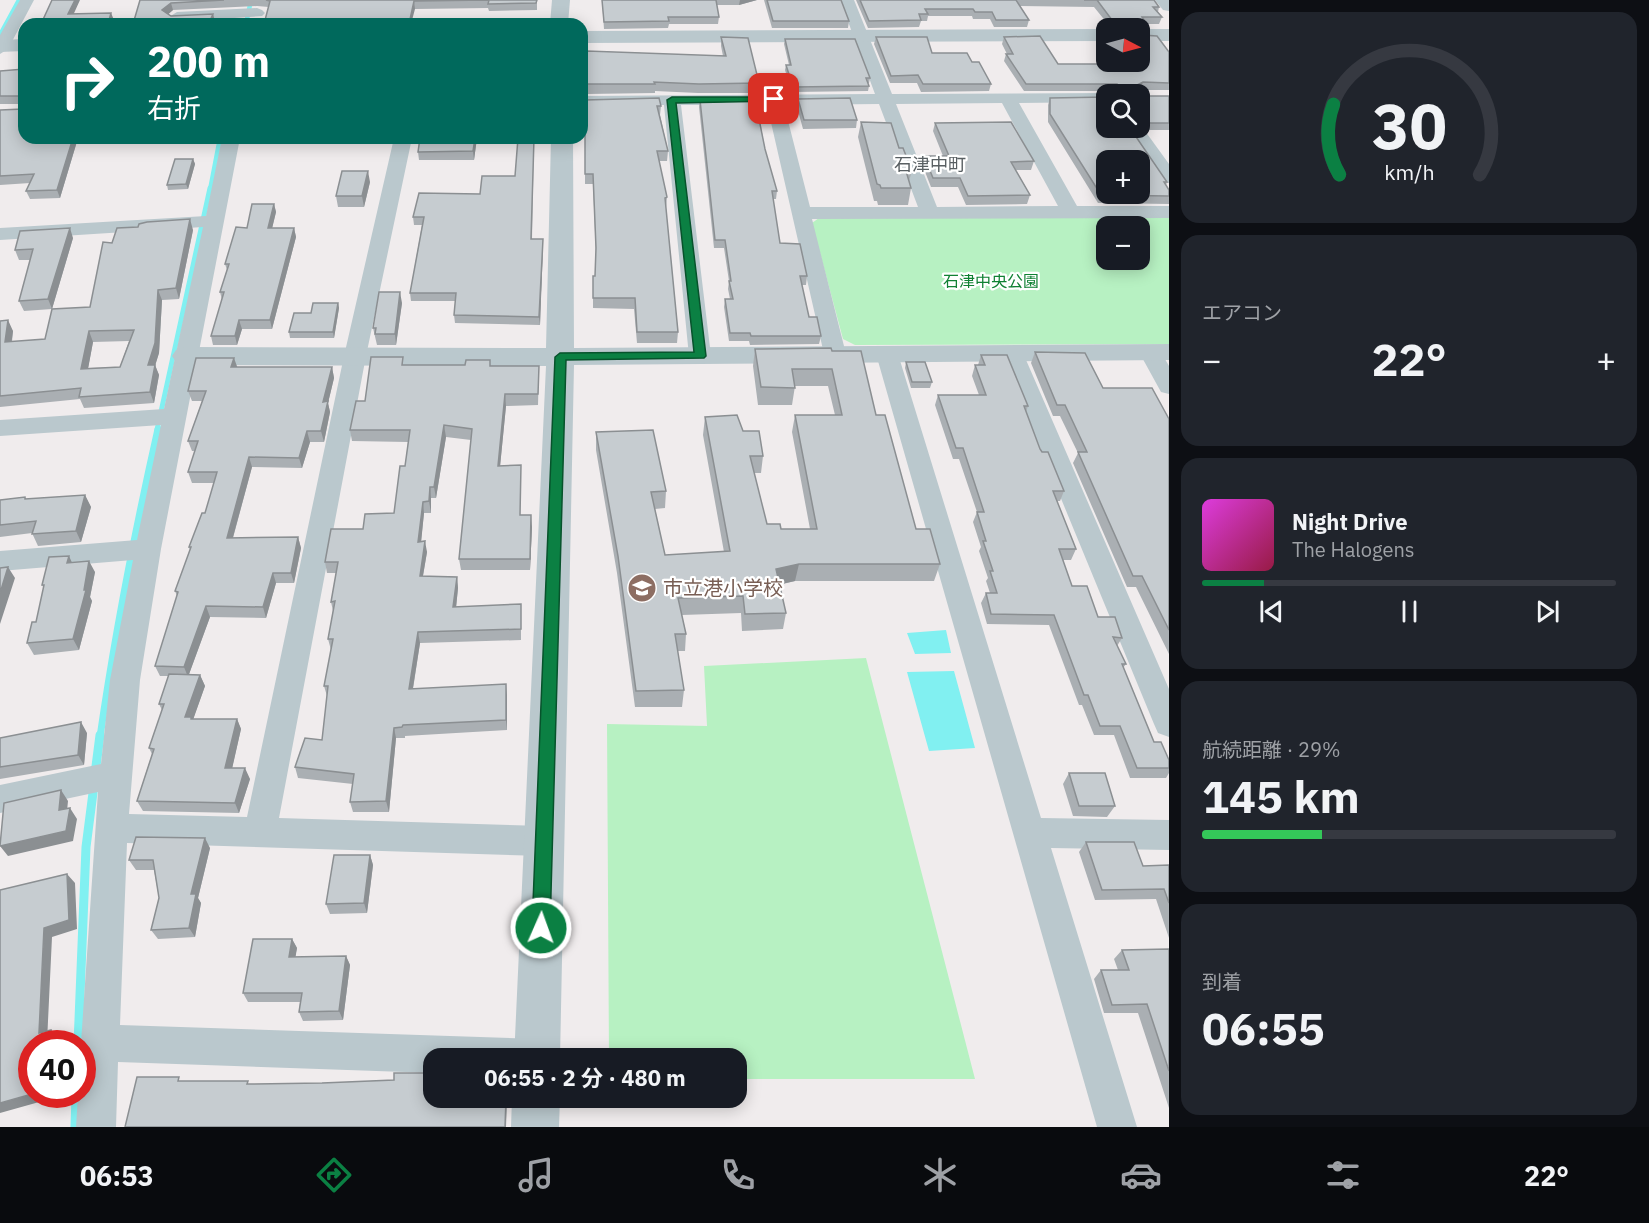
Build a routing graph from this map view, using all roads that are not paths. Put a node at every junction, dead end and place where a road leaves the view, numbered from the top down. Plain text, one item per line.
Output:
1 (27, 0) edge
2 (179, 0) edge
3 (561, 0) edge
4 (847, 0) edge
5 (1164, 0) edge
6 (1169, 6) edge
7 (257, 12) edge
8 (173, 18) edge
9 (193, 18) edge
10 (560, 18) edge
11 (1096, 35) edge
12 (1150, 35) edge
13 (1169, 35) edge
14 (861, 36) junction
15 (588, 37) edge
16 (18, 46) edge
17 (1, 47) edge
18 (1096, 97) edge
19 (1008, 98) junction
20 (774, 99) junction
21 (886, 99) junction
22 (672, 100) junction
23 (588, 101) edge
24 (1141, 138) edge
25 (230, 144) edge
26 (402, 144) edge
27 (562, 144) edge
28 (1169, 177) edge
29 (1169, 212) edge
30 (803, 213) junction
31 (930, 213) junction
32 (1071, 213) junction
33 (213, 221) junction
34 (0, 234) edge
35 (1160, 352) edge
36 (1012, 353) junction
37 (835, 354) junction
38 (887, 354) junction
39 (186, 356) junction
40 (355, 356) junction
41 (700, 356) junction
42 (560, 357) junction
43 (1169, 387) edge
44 (175, 416) junction
45 (0, 428) edge
46 (148, 549) junction
47 (0, 561) edge
48 (1169, 724) edge
49 (100, 778) junction
50 (0, 799) edge
51 (111, 828) junction
52 (1030, 833) junction
53 (260, 834) junction
54 (1169, 835) edge
55 (543, 841) junction
56 (100, 1043) junction
57 (537, 1048) edge
58 (423, 1055) edge
59 (536, 1108) edge
60 (88, 1125) edge
61 (535, 1127) edge
62 (1117, 1127) edge

1 - 17 street
2 - 8 street
3 - 10 street
4 - 14 street
5 - 6 street
7 - 9 street
11 - 14 street
12 - 13 street
14 - 15 street
14 - 21 street
16 - 17 street
18 - 19 street
19 - 21 street
19 - 32 street
20 - 21 street
20 - 22 street
20 - 30 street
21 - 31 street
22 - 23 street
22 - 41 street
24 - 28 street
25 - 33 street
26 - 40 street
27 - 42 street
29 - 32 street
30 - 31 street
30 - 37 street
31 - 32 street
33 - 34 street
33 - 39 street
35 - 36 street
35 - 43 street
36 - 38 street
36 - 48 street
37 - 38 street
37 - 41 street
38 - 52 street
39 - 40 street
39 - 44 street
40 - 42 street
40 - 53 street
41 - 42 street
42 - 55 street
44 - 45 street
44 - 46 street
46 - 47 street
46 - 49 street
49 - 50 street
49 - 51 street
51 - 53 street
51 - 56 street
52 - 54 street
52 - 62 street
53 - 55 street
55 - 57 street
56 - 58 street
56 - 60 street
59 - 61 street

